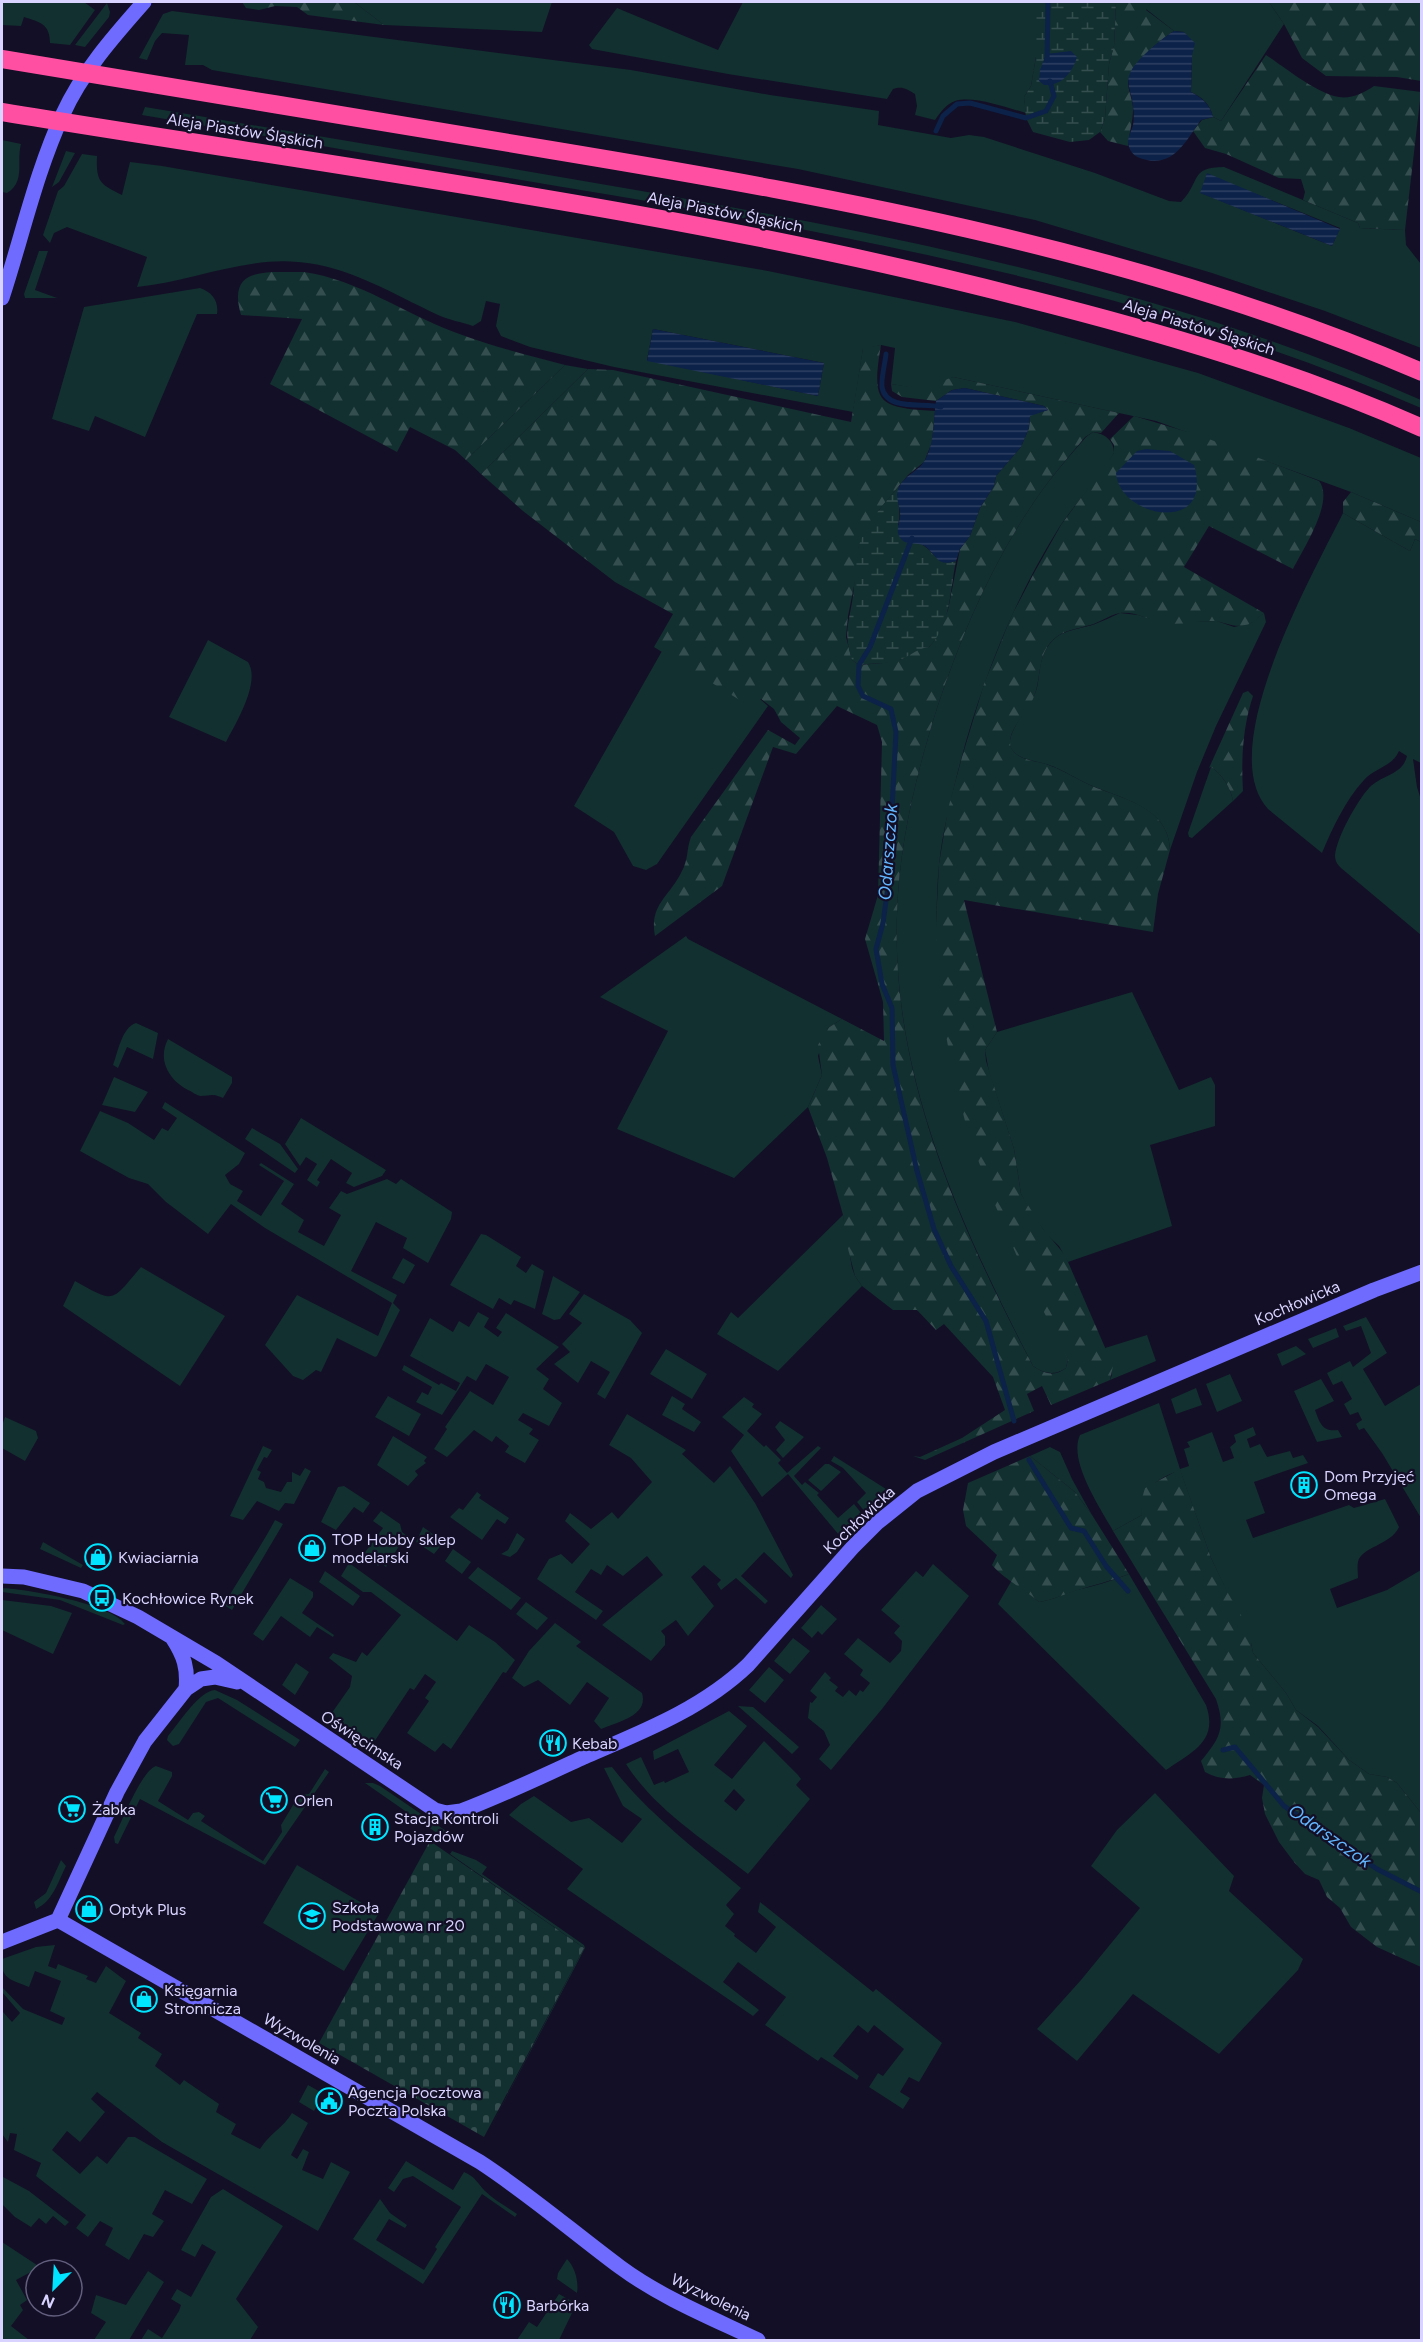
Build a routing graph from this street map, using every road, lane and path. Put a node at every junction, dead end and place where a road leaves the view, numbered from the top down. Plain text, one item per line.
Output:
1 (144, 2) edge
2 (2, 59) edge
3 (2, 112) edge
4 (2, 298) edge
5 (1422, 372) edge
6 (1422, 428) edge
7 (1422, 1272) edge
8 (2, 1576) edge
9 (172, 1637) junction
10 (246, 1685) junction
11 (186, 1689) junction
12 (461, 1811) joint
13 (58, 1920) junction
14 (2, 1942) edge
15 (759, 2340) edge

1 - 4 street
2 - 5 highway, Aleja Piastów Śląskich
3 - 6 highway, Aleja Piastów Śląskich
7 - 12 street, Kochłowicka
8 - 9 street
9 - 10 street
9 - 11 street
10 - 11 street
10 - 12 street, Oświęcimska
11 - 13 street
13 - 14 street
13 - 15 street, Wyzwolenia

